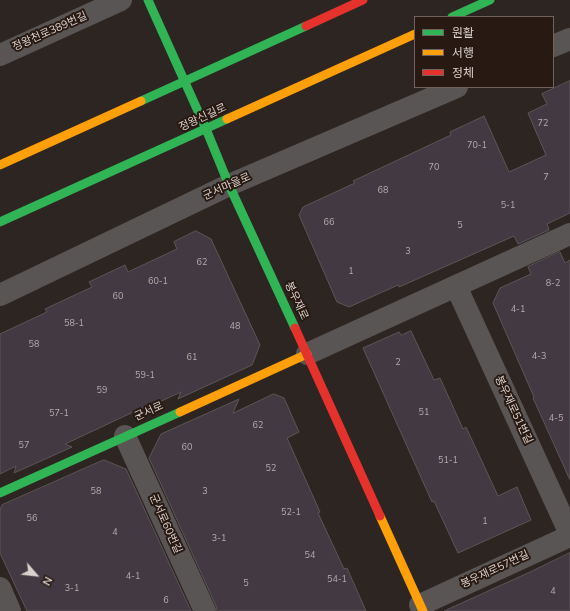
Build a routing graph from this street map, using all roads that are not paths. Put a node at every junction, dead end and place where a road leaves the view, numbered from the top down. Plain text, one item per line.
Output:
1 (121, 0) edge
2 (148, 0) edge
3 (363, 0) edge
4 (490, 0) edge
5 (454, 16) edge
6 (414, 34) edge
7 (570, 38) edge
8 (554, 46) edge
9 (0, 55) edge
10 (185, 81) junction
11 (455, 88) edge
12 (206, 129) junction
13 (0, 165) edge
14 (229, 185) junction
15 (0, 222) edge
16 (570, 234) edge
17 (456, 286) junction
18 (0, 295) edge
19 (307, 354) junction
20 (126, 436) junction
21 (0, 493) edge
22 (570, 535) edge
23 (0, 588) edge
24 (422, 608) edge
25 (10, 611) edge
26 (205, 611) edge

1 - 9 street, 정왕천로389번길
2 - 10 street, 봉우재로
3 - 10 street
4 - 5 street
6 - 12 street, 정왕신길로
7 - 8 street
10 - 12 street, 봉우재로
10 - 13 street
11 - 14 street, 군서마을로
12 - 14 street, 봉우재로
12 - 15 street, 정왕신길로
14 - 18 street, 군서마을로
14 - 19 street, 봉우재로
16 - 17 street
17 - 19 street
17 - 22 street, 봉우재로51번길
19 - 20 street, 군서로
19 - 24 street, 봉우재로
20 - 21 street, 군서로
20 - 26 street, 군서로60번길
22 - 24 street, 봉우재로57번길
23 - 25 street

